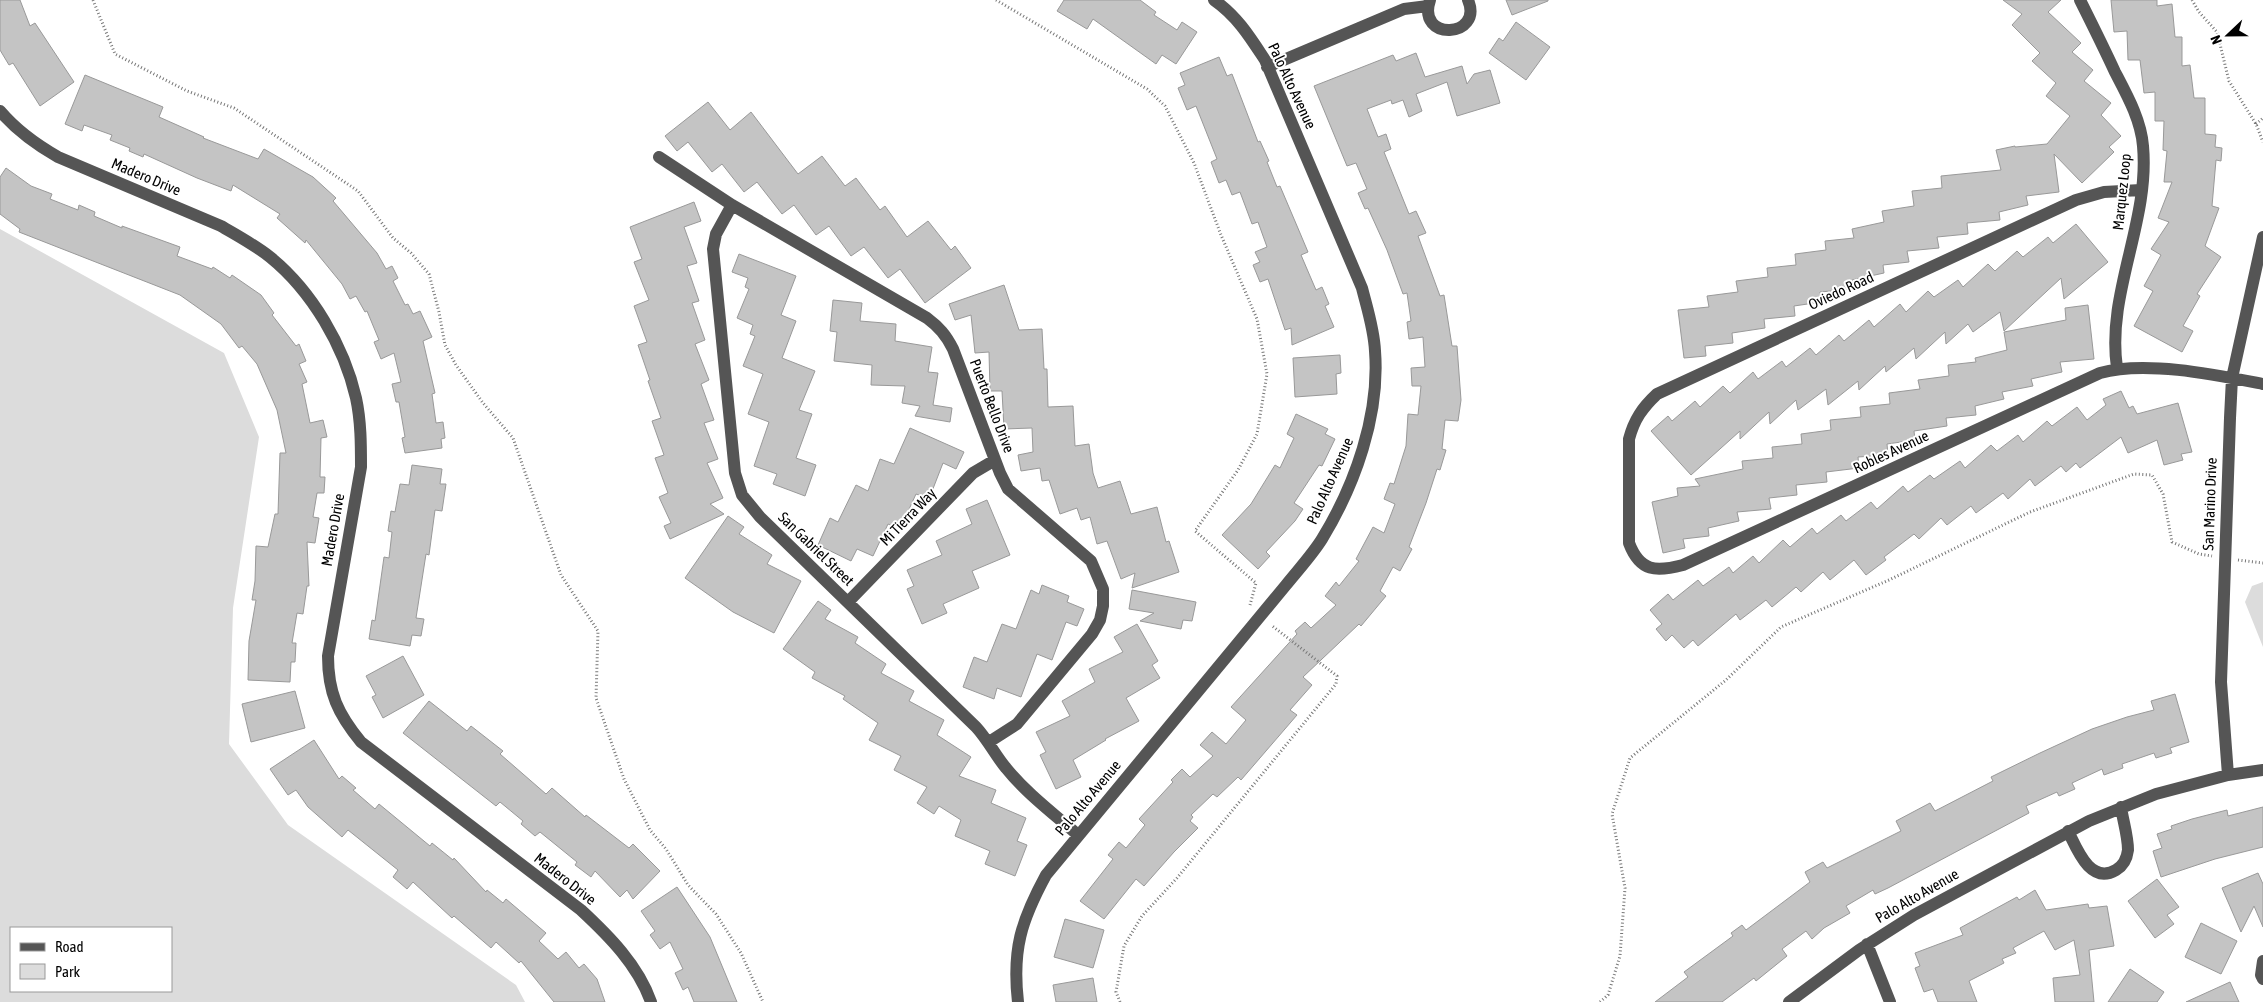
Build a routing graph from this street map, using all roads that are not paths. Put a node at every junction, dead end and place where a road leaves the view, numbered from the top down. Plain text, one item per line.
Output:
1 (1214, 0) edge
2 (1468, 0) edge
3 (2080, 0) edge
4 (1429, 3) edge
5 (1267, 67) junction
6 (0, 111) edge
7 (659, 156) dead end
8 (2141, 190) junction
9 (732, 205) junction
10 (2263, 237) edge
11 (2117, 368) junction
12 (2232, 378) junction
13 (2263, 384) edge
14 (995, 460) junction
15 (1629, 491) joint
16 (848, 602) junction
17 (989, 742) junction
18 (2263, 770) edge
19 (2228, 775) junction
20 (2121, 807) junction
21 (2068, 831) junction
22 (1078, 835) junction
23 (1867, 944) junction
24 (2263, 961) edge
25 (2263, 979) edge
26 (651, 1002) edge
27 (1018, 1002) edge
28 (1789, 1002) edge
29 (1890, 1002) edge

1 - 5 street, Palo Alto Avenue
2 - 4 street
3 - 8 street, Marquez Loop
4 - 5 street
5 - 22 street, Palo Alto Avenue
6 - 26 street, Madero Drive
7 - 9 street, Puerto Bello Drive
8 - 11 street, Marquez Loop
8 - 15 street, Oviedo Road
9 - 14 street, Puerto Bello Drive
9 - 16 street, San Gabriel Street
10 - 12 street, San Marino Drive
11 - 12 street, Robles Avenue
11 - 15 street, Robles Avenue
12 - 13 street, Robles Avenue
12 - 19 street, San Marino Drive
14 - 16 street, Mi Tierra Way
14 - 17 street, Puerto Bello Drive
16 - 17 street, San Gabriel Street
17 - 22 street, San Gabriel Street
18 - 19 street, Palo Alto Avenue
19 - 20 street, Palo Alto Avenue
20 - 21 street, Palo Alto Avenue
20 - 21 street
21 - 23 street, Palo Alto Avenue
22 - 27 street, Palo Alto Avenue
23 - 28 street, Palo Alto Avenue
23 - 29 street
24 - 25 street

